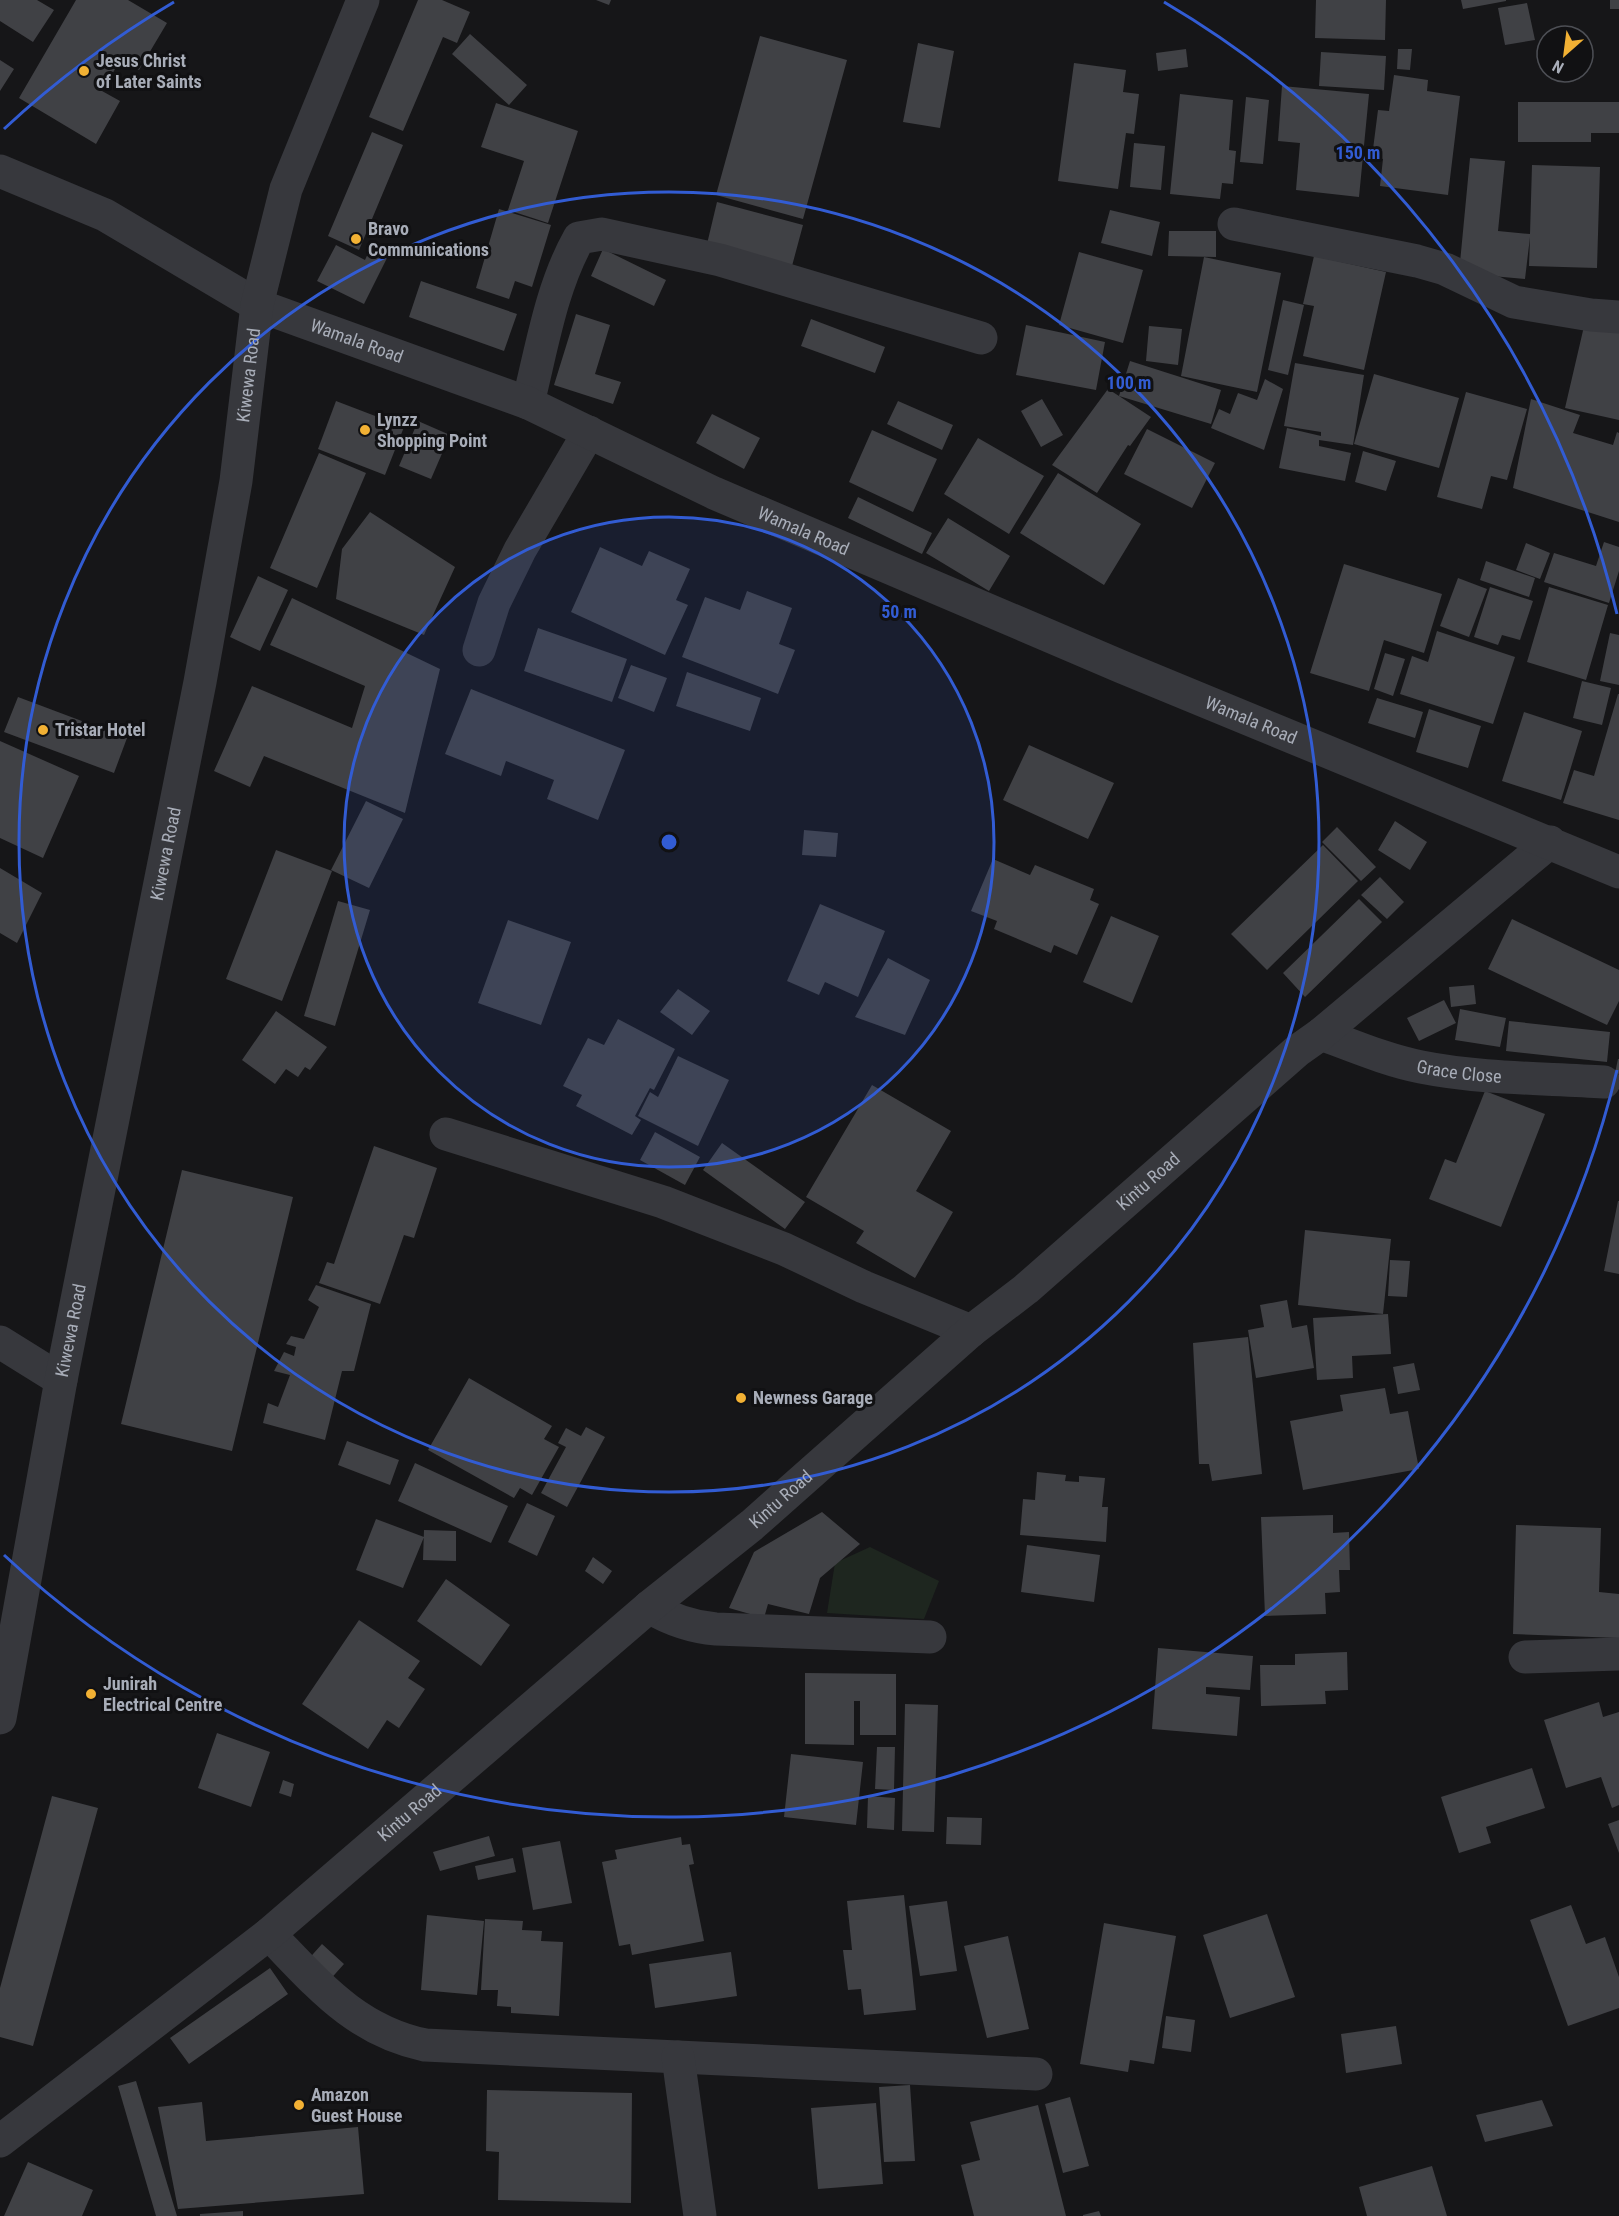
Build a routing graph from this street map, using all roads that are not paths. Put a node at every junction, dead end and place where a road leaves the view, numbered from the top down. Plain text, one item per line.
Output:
1 (363, 0) edge
2 (0, 171) edge
3 (1234, 224) dead end
4 (257, 305) junction
5 (1619, 317) edge
6 (981, 338) dead end
7 (528, 403) junction
8 (589, 432) junction
9 (479, 650) dead end
10 (1550, 842) junction
11 (1619, 872) edge
12 (1321, 1034) junction
13 (1604, 1082) dead end
14 (446, 1134) dead end
15 (971, 1331) junction
16 (0, 1342) edge
17 (61, 1380) junction
18 (649, 1607) junction
19 (930, 1637) dead end
20 (1619, 1654) edge
21 (1525, 1657) dead end
22 (0, 1718) edge
23 (269, 1934) junction
24 (678, 2057) junction
25 (1036, 2074) dead end
26 (0, 2141) edge
27 (700, 2216) edge

1 - 4 street, Kiwewa Road
2 - 4 street, Wamala Road
3 - 5 street
4 - 7 street, Wamala Road
4 - 17 street, Kiwewa Road
6 - 7 street
7 - 8 street, Wamala Road
8 - 9 street
8 - 10 street, Wamala Road
10 - 11 street, Wamala Road
10 - 12 street, Kintu Road
12 - 13 street, Grace Close
12 - 15 street, Kintu Road
14 - 15 street
15 - 18 street, Kintu Road
16 - 17 street
17 - 22 street, Kiwewa Road
18 - 19 street
18 - 23 street, Kintu Road
20 - 21 street
23 - 24 street
23 - 26 street, Kintu Road
24 - 25 street
24 - 27 street

